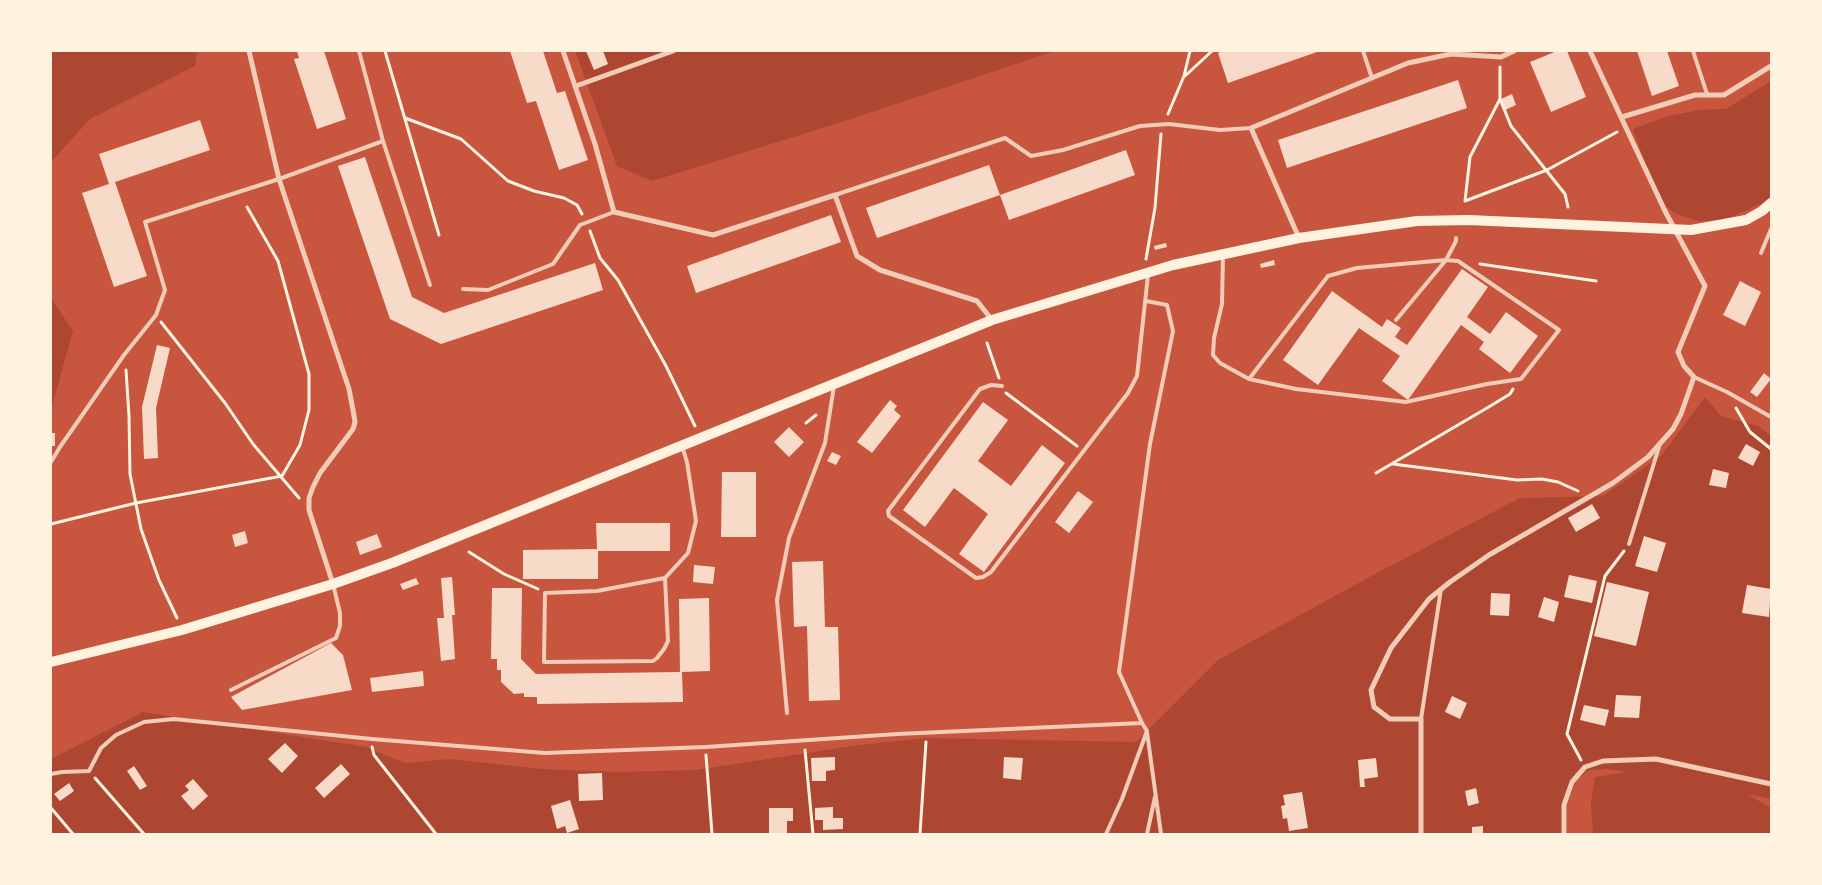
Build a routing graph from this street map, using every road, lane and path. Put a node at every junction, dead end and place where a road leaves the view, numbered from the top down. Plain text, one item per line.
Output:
1 (249, 51) edge
2 (359, 51) edge
3 (385, 51) edge
4 (563, 51) edge
5 (673, 51) edge
6 (1190, 51) edge
7 (1212, 51) edge
8 (1363, 51) edge
9 (1514, 51) edge
10 (1590, 51) edge
11 (1693, 51) edge
12 (1499, 54) edge
13 (1771, 66) edge
14 (1184, 76) junction
15 (1372, 78) junction
16 (576, 86) junction
17 (1707, 94) junction
18 (1500, 99) junction
19 (1622, 117) junction
20 (405, 118) junction
21 (1162, 124) junction
22 (1626, 127) junction
23 (1251, 128) junction
24 (383, 141) junction
25 (1546, 170) junction
26 (279, 179) junction
27 (835, 195) junction
28 (1771, 203) edge
29 (247, 207) dead end
30 (1568, 207) dead end
31 (614, 212) junction
32 (587, 223) junction
33 (1771, 229) edge
34 (1676, 230) junction
35 (439, 235) dead end
36 (1299, 238) junction
37 (1456, 238) dead end
38 (1761, 253) dead end
39 (1222, 254) junction
40 (1146, 259) dead end
41 (1446, 260) junction
42 (1458, 260) junction
43 (1148, 272) junction
44 (1596, 281) dead end
45 (430, 285) dead end
46 (463, 289) dead end
47 (1146, 301) junction
48 (156, 315) junction
49 (992, 320) junction
50 (1396, 320) dead end
51 (988, 343) dead end
52 (124, 355) junction
53 (1694, 377) junction
54 (1248, 379) junction
55 (835, 384) junction
56 (1002, 386) junction
57 (1727, 392) junction
58 (1510, 394) dead end
59 (816, 415) dead end
60 (1771, 417) edge
61 (806, 423) dead end
62 (695, 426) dead end
63 (682, 446) junction
64 (1659, 446) junction
65 (1771, 449) edge
66 (1084, 452) junction
67 (51, 462) edge
68 (1393, 464) junction
69 (1376, 473) dead end
70 (282, 476) junction
71 (1586, 498) junction
72 (136, 502) junction
73 (309, 510) junction
74 (51, 524) edge
75 (1629, 544) joint
76 (470, 552) dead end
77 (665, 578) junction
78 (333, 584) junction
79 (1441, 589) junction
80 (545, 592) junction
81 (182, 630) junction
82 (51, 662) edge
83 (231, 690) dead end
84 (787, 713) dead end
85 (1421, 719) junction
86 (1142, 723) junction
87 (1147, 731) junction
88 (926, 733) junction
89 (372, 739) junction
90 (804, 739) junction
91 (706, 746) junction
92 (1585, 767) junction
93 (89, 771) junction
94 (51, 774) edge
95 (1771, 784) edge
96 (1156, 792) junction
97 (51, 808) edge
98 (73, 834) edge
99 (144, 834) edge
100 (436, 834) edge
101 (712, 834) edge
102 (813, 834) edge
103 (920, 834) edge
104 (1106, 834) edge
105 (1146, 834) edge
106 (1161, 834) edge
107 (1421, 834) edge
108 (1564, 834) edge

1 - 26 street
2 - 24 lane
3 - 20 path
4 - 16 street
5 - 16 street
6 - 14 path
7 - 14 path
8 - 15 lane
9 - 12 street
10 - 19 street
11 - 17 lane
12 - 15 street
12 - 18 path
13 - 17 street
14 - 21 path
15 - 23 street
16 - 31 street
17 - 19 street
18 - 25 path
18 - 25 path
19 - 22 street
20 - 32 path
20 - 35 path
21 - 23 lane
21 - 27 lane
21 - 40 path
22 - 25 path
22 - 34 street
23 - 36 street
24 - 26 lane
24 - 45 lane
25 - 30 path
26 - 48 lane
26 - 73 street
27 - 31 street
27 - 49 street
28 - 34 main road
29 - 70 path
31 - 32 lane
32 - 46 lane
32 - 62 path
33 - 38 lane
34 - 36 main road
34 - 53 street
36 - 39 main road
37 - 41 lane
39 - 43 main road
39 - 54 lane
41 - 42 lane
41 - 50 lane
41 - 54 lane
42 - 44 path
42 - 54 lane
43 - 47 lane
43 - 49 main road
47 - 66 lane
47 - 86 lane
48 - 52 lane
48 - 70 path
49 - 55 main road
51 - 56 path
52 - 67 lane
52 - 72 path
53 - 57 lane
53 - 64 street
55 - 63 main road
55 - 84 lane
56 - 66 path
56 - 66 lane
57 - 60 lane
57 - 65 path
58 - 68 path
59 - 61 path
63 - 77 lane
63 - 78 main road
64 - 71 street
64 - 75 lane
68 - 69 path
68 - 71 path
70 - 72 path
70 - 73 path
71 - 79 street
72 - 74 path
72 - 81 path
73 - 78 street
75 - 92 path
76 - 80 path
77 - 80 lane
77 - 80 lane
78 - 81 main road
78 - 83 lane
79 - 85 lane
79 - 85 street
81 - 82 main road
85 - 107 street
86 - 87 lane
86 - 88 lane
87 - 96 lane
87 - 104 lane
88 - 90 lane
88 - 103 path
89 - 91 lane
89 - 93 lane
89 - 100 path
90 - 91 lane
90 - 102 path
91 - 101 path
92 - 95 street
92 - 108 street
93 - 94 lane
93 - 99 path
96 - 105 lane
96 - 106 lane
97 - 98 path

